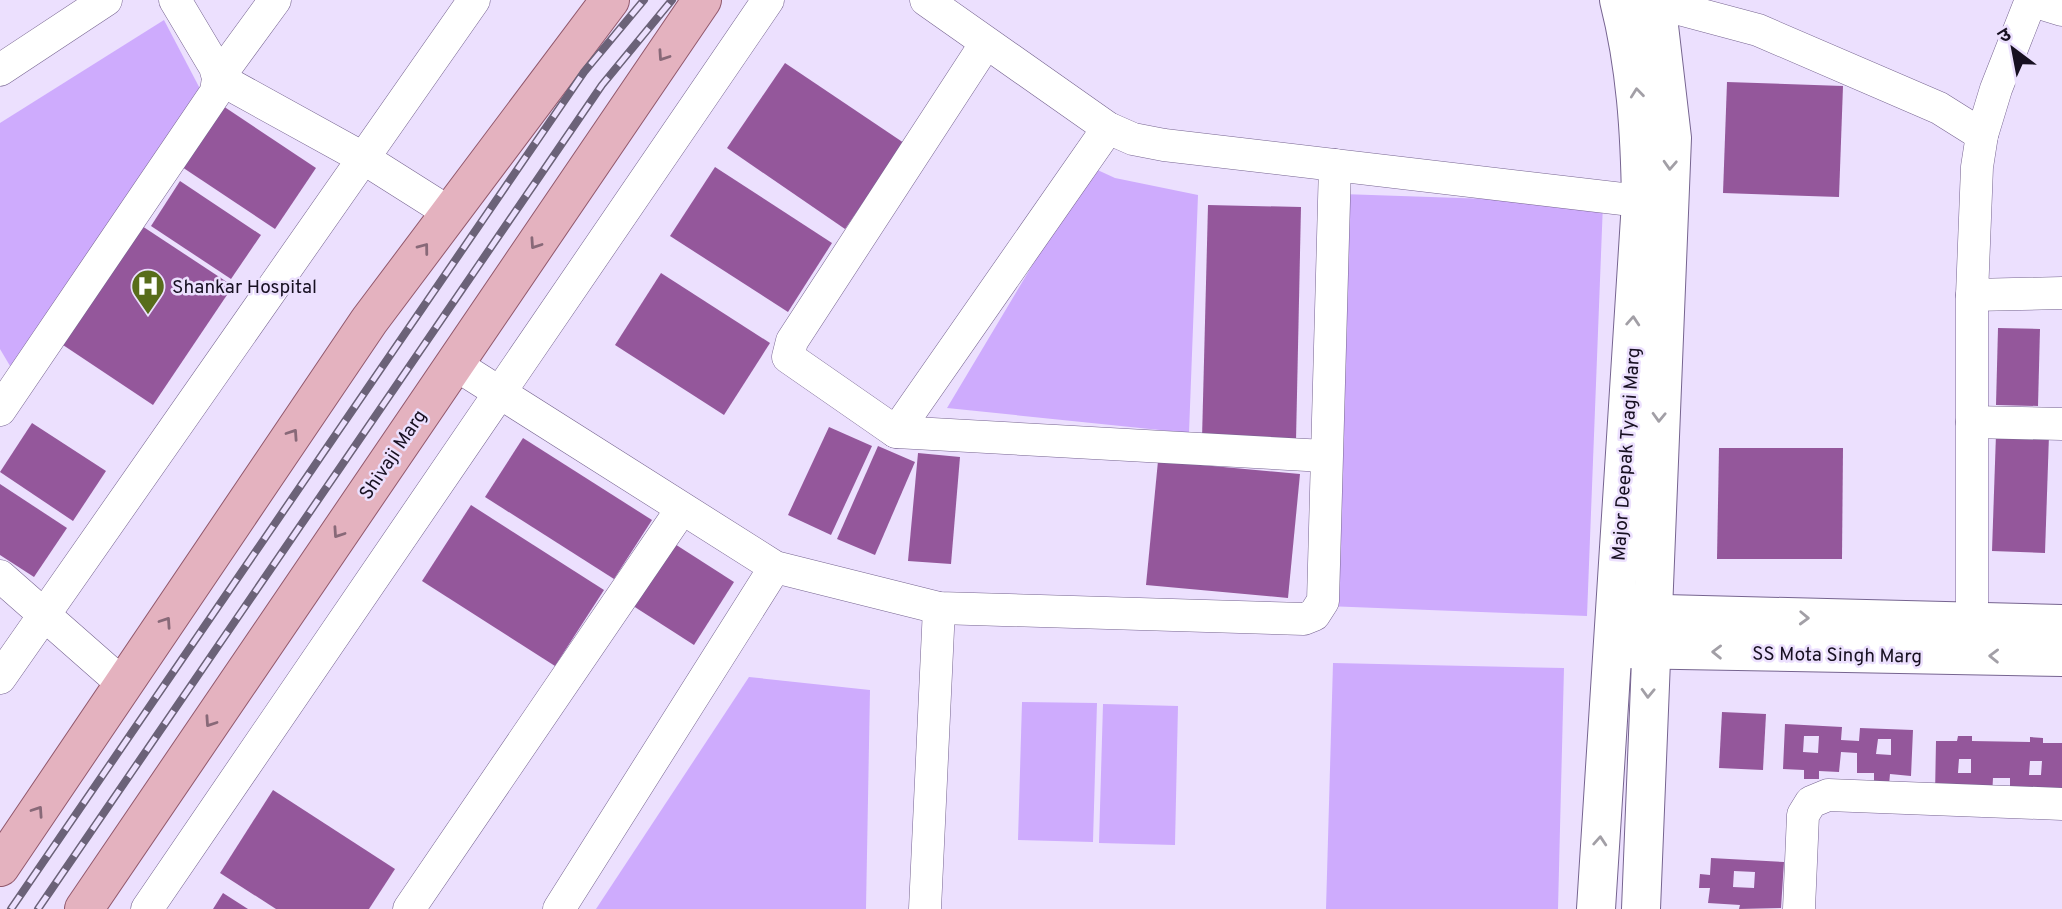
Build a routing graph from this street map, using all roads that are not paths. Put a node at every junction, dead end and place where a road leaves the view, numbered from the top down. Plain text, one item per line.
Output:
1 (106, 0) edge
2 (175, 0) edge
3 (275, 0) edge
4 (474, 0) edge
5 (610, 0) edge
6 (702, 0) edge
7 (768, 0) edge
8 (926, 0) edge
9 (1619, 0) edge
10 (2030, 0) edge
11 (1656, 2) edge
12 (2062, 10) edge
13 (986, 43) junction
14 (0, 71) edge
15 (218, 78) junction
16 (1108, 128) junction
17 (1982, 135) junction
18 (363, 158) junction
19 (1335, 165) junction
20 (1655, 203) junction
21 (450, 213) junction
22 (2062, 293) edge
23 (1972, 295) junction
24 (453, 363) junction
25 (499, 391) junction
26 (0, 410) edge
27 (1972, 422) junction
28 (2062, 424) edge
29 (896, 432) junction
30 (1325, 456) junction
31 (681, 510) junction
32 (775, 567) junction
33 (0, 576) edge
34 (939, 608) junction
35 (45, 615) junction
36 (1972, 623) junction
37 (2062, 624) edge
38 (1631, 632) junction
39 (2062, 657) edge
40 (0, 678) edge
41 (124, 685) junction
42 (2062, 804) edge
43 (0, 867) edge
44 (84, 909) edge
45 (147, 909) edge
46 (409, 909) edge
47 (559, 909) edge
48 (925, 909) edge
49 (1596, 909) edge
50 (1641, 909) edge
51 (1799, 909) edge

1 - 14 street
2 - 15 street
3 - 15 street
4 - 18 street
5 - 21 main road
6 -> 24 main road, Shivaji Marg
7 - 25 street
8 - 13 street
20 -> 9 street, Major Deepak Tyagi Marg
10 - 12 street
10 - 17 street
11 - 17 street
11 -> 20 street, Major Deepak Tyagi Marg
13 - 16 street
13 - 29 street
15 - 18 street
15 - 26 street
16 - 19 street
16 - 29 street
17 - 23 street
18 - 21 street
18 - 35 street
19 - 20 street
19 - 30 street
20 - 38 street, Major Deepak Tyagi Marg
41 -> 21 main road
22 - 23 street
23 - 27 street
24 - 25 street
24 -> 44 main road, Shivaji Marg
25 - 31 street
25 - 45 street
27 - 28 street
27 - 36 street
29 - 30 street
30 - 34 street
31 - 32 street
31 - 46 street
32 - 34 street
32 - 47 street
33 - 35 street
34 - 48 street
35 - 40 street
35 - 41 street
36 - 37 street, SS Mota Singh Marg
38 -> 36 street, SS Mota Singh Marg
39 -> 38 street, SS Mota Singh Marg
49 -> 38 street, Major Deepak Tyagi Marg
38 -> 50 street, Major Deepak Tyagi Marg
43 -> 41 main road
42 - 51 street

